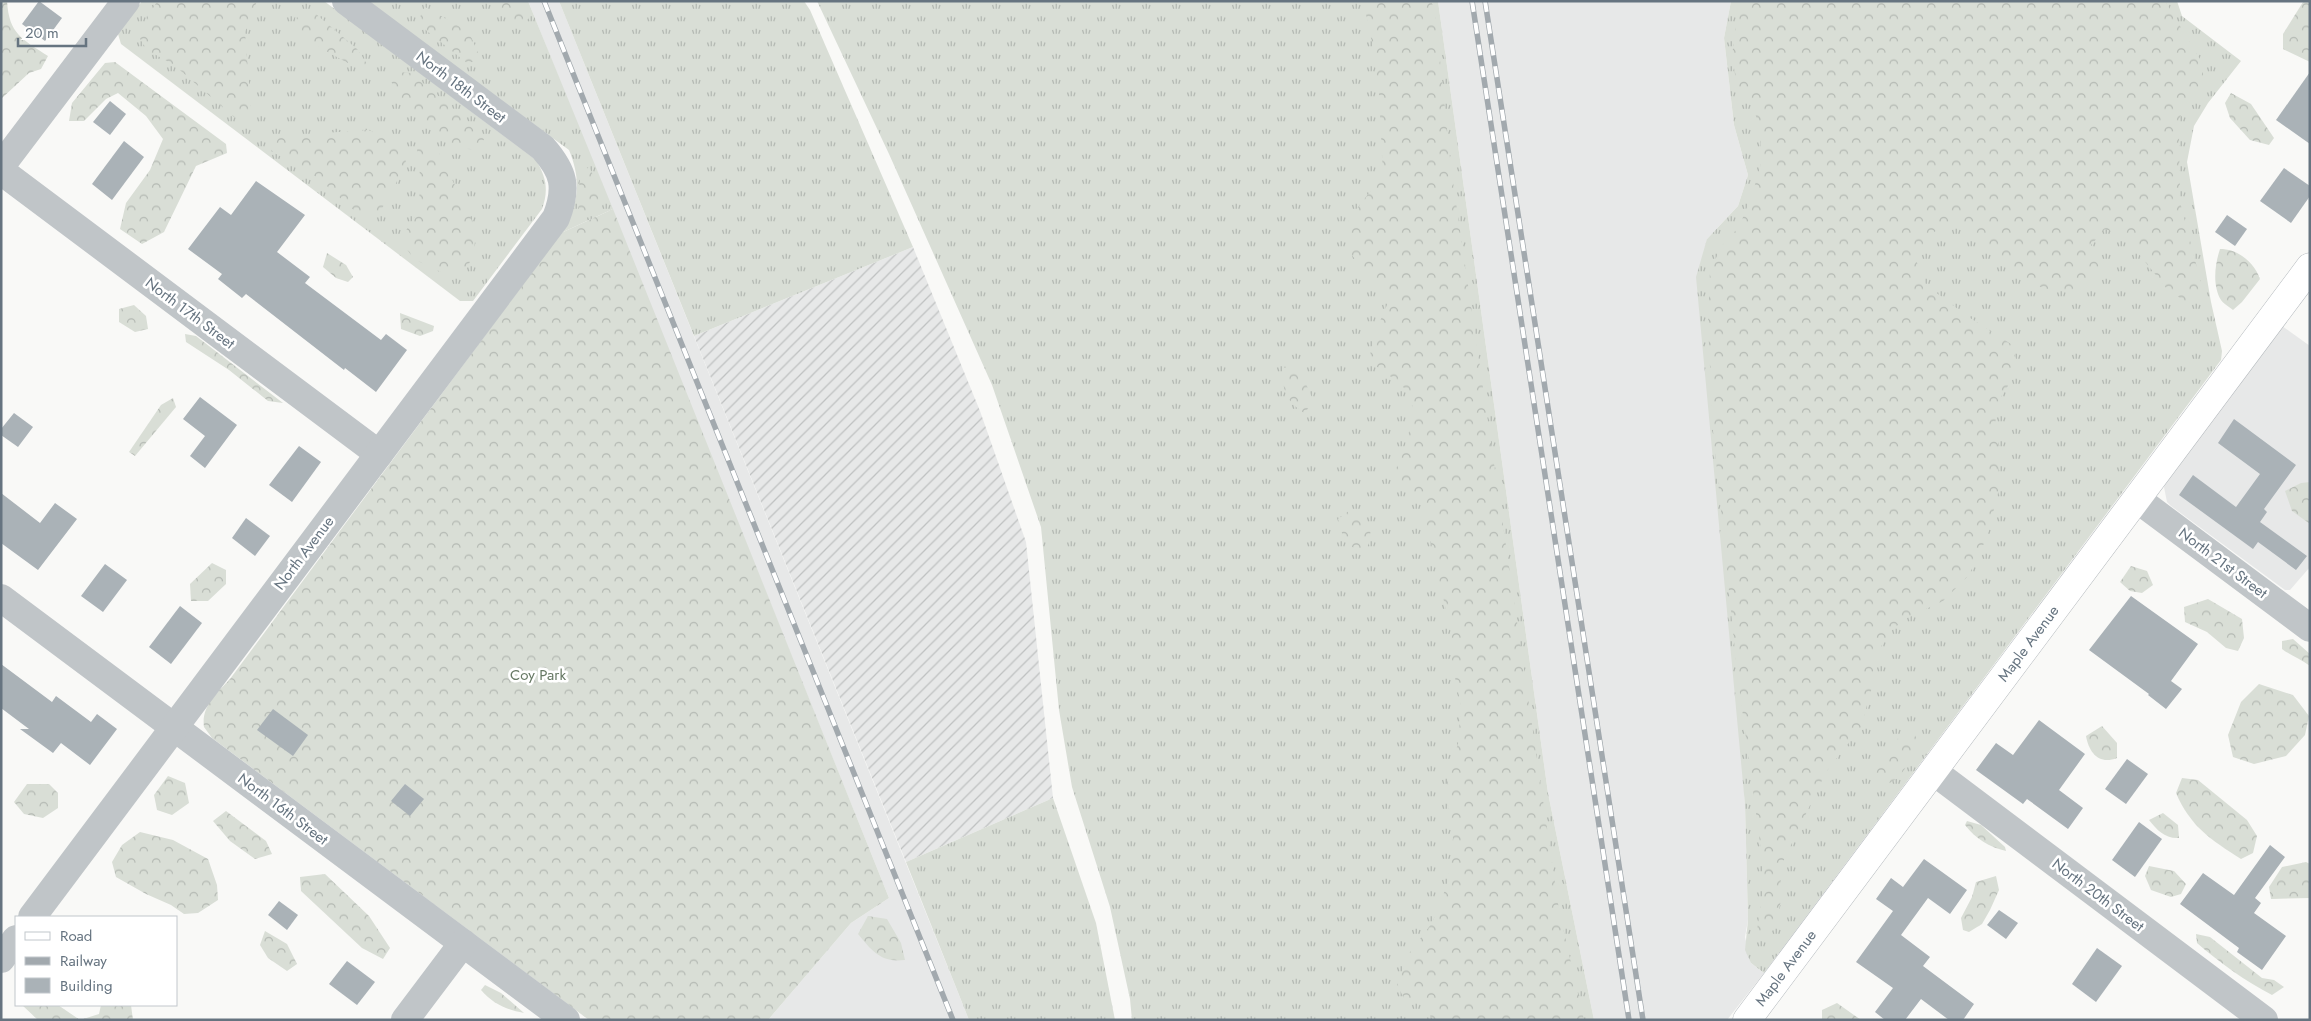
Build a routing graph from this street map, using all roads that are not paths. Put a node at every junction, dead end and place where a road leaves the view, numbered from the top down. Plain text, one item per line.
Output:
1 (126, 1) edge
2 (346, 1) edge
3 (1, 166) edge
4 (1, 171) edge
5 (564, 183) joint
6 (2310, 267) edge
7 (379, 454) junction
8 (2136, 499) junction
9 (1, 598) edge
10 (2310, 628) edge
11 (174, 727) junction
12 (1933, 771) junction
13 (33, 916) edge
14 (15, 940) edge
15 (463, 943) junction
16 (1, 959) edge
17 (405, 1020) edge
18 (566, 1020) edge
19 (1748, 1020) edge
20 (2264, 1020) edge

1 - 3 street
2 - 5 street, North 18th Street
4 - 7 street, North 17th Street
5 - 7 street, North Avenue
6 - 8 main road, Maple Avenue
7 - 11 street, North Avenue
8 - 10 street, North 21st Street
8 - 12 main road, Maple Avenue
9 - 11 street, North 16th Street
11 - 13 street, North Avenue
11 - 15 street, North 16th Street
12 - 19 main road, Maple Avenue
12 - 20 street, North 20th Street
14 - 16 street
15 - 17 street
15 - 18 street, North 16th Street

